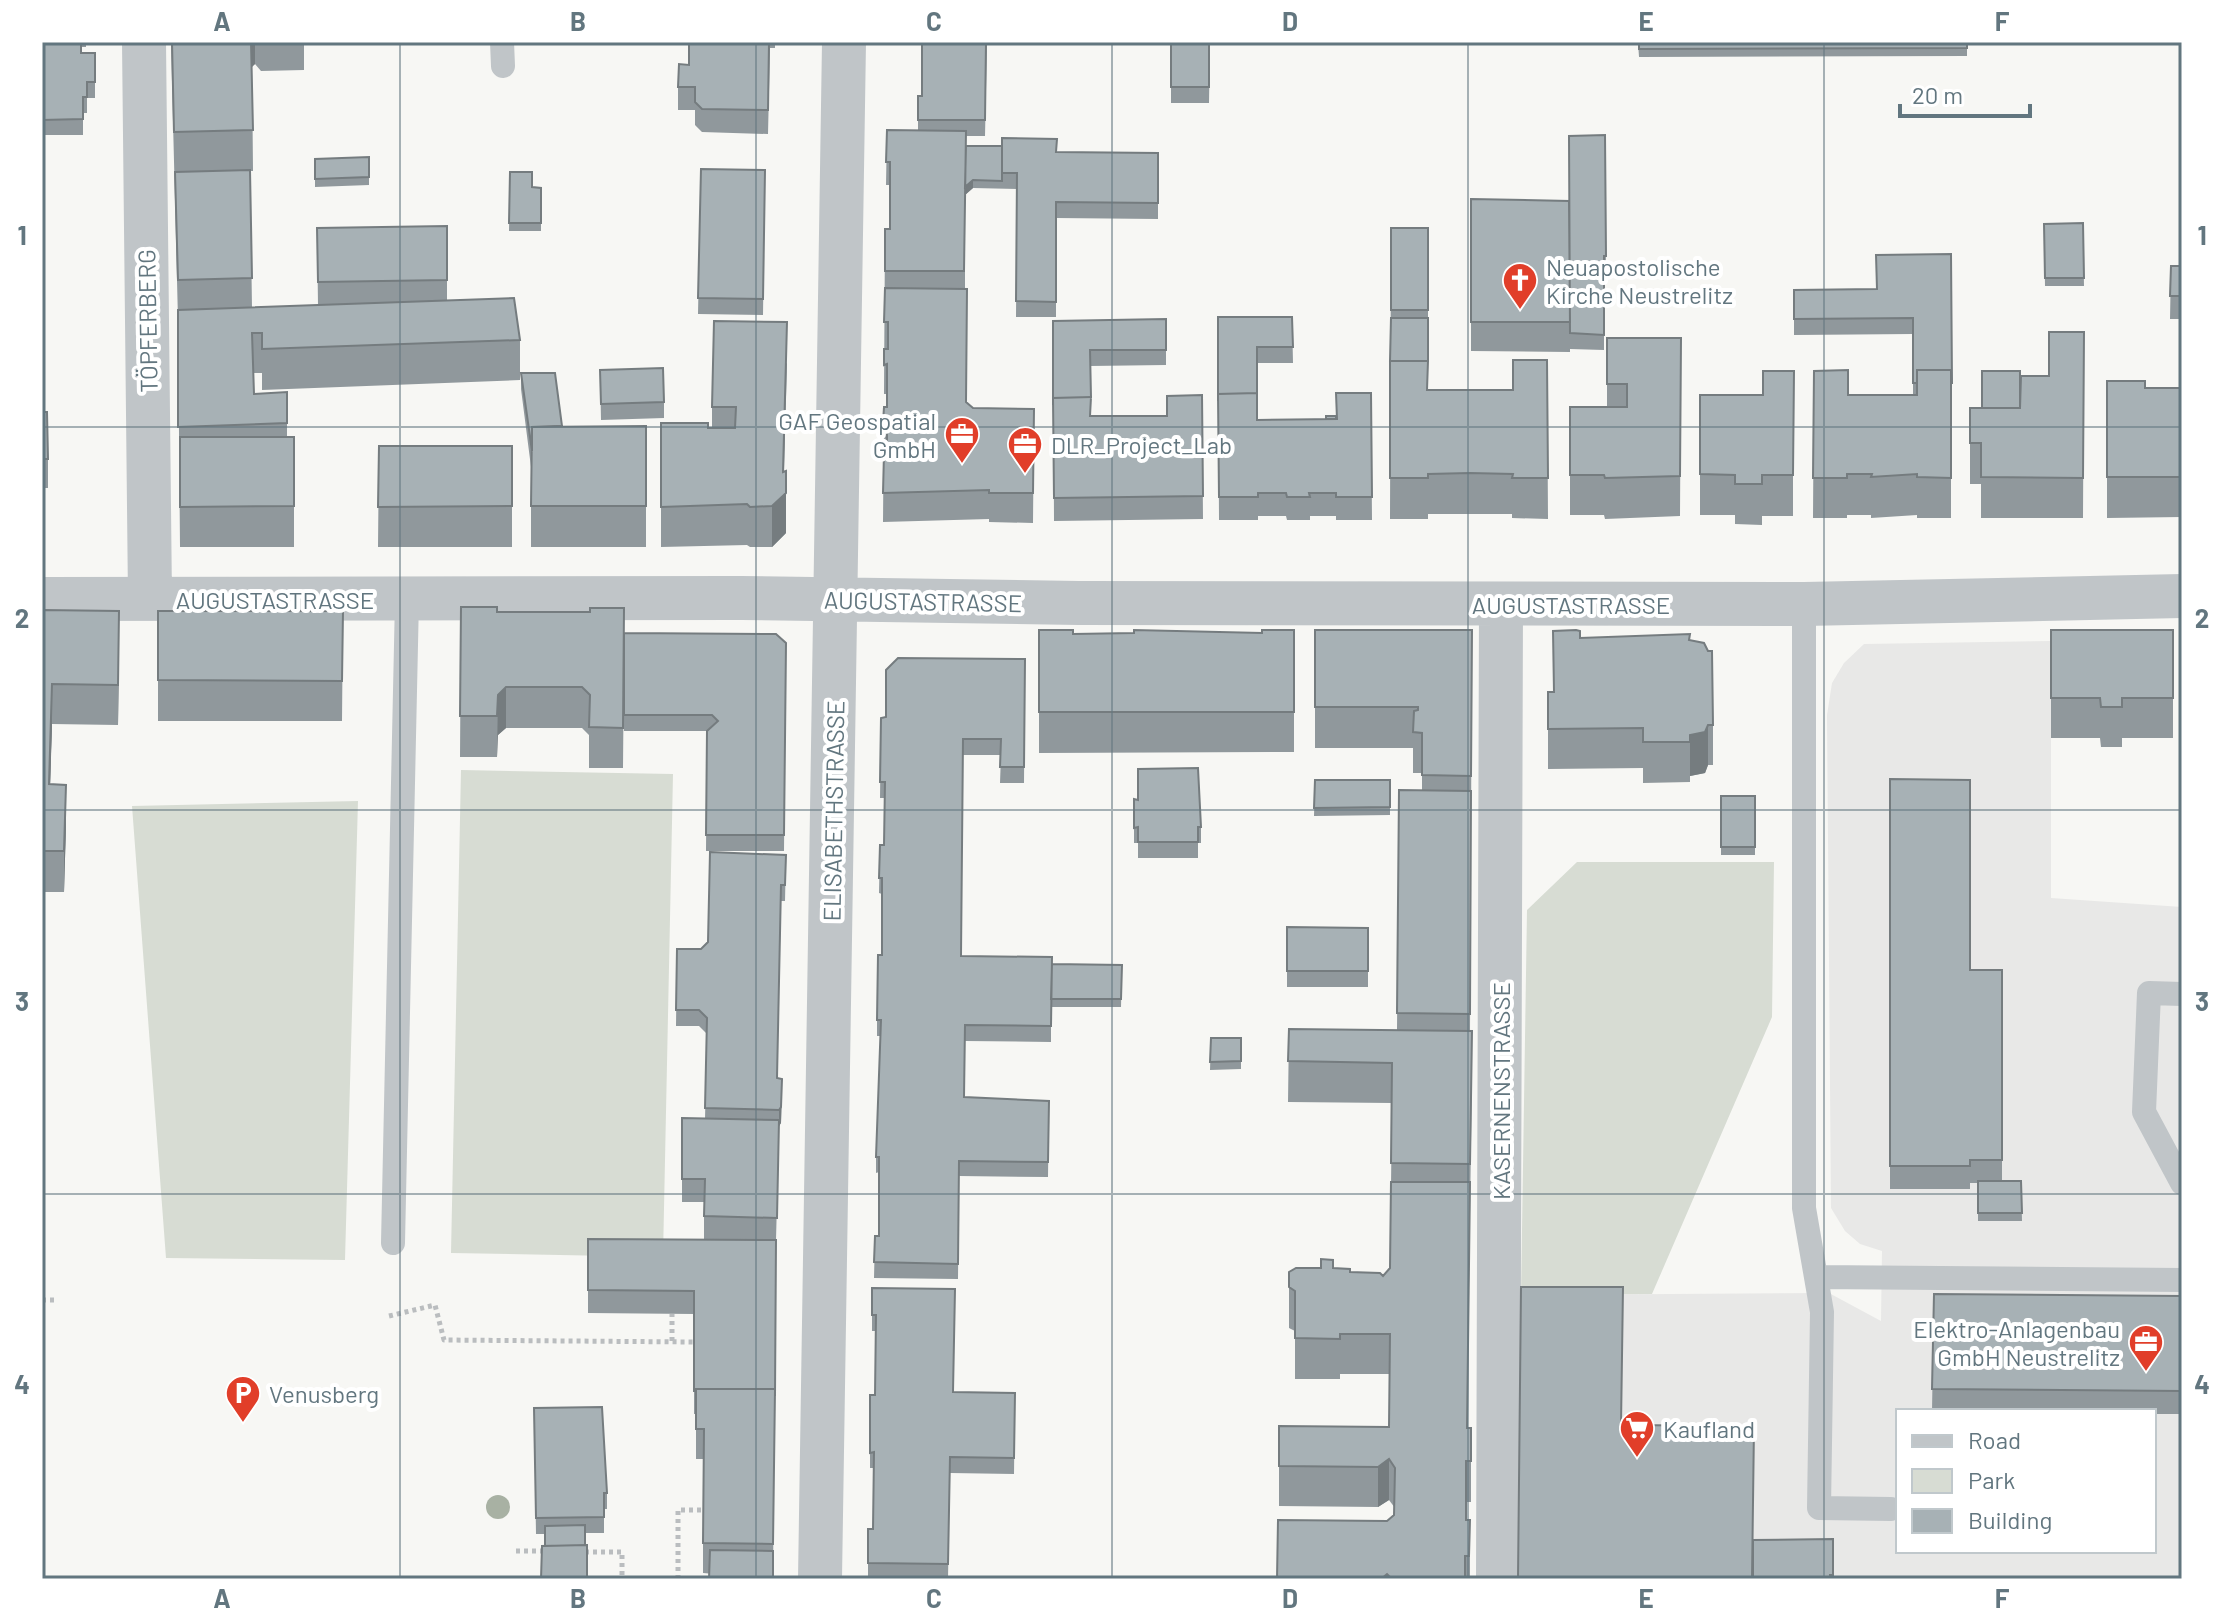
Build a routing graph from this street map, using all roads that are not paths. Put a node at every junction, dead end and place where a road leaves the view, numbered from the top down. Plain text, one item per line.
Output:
1 (144, 42) edge
2 (844, 42) edge
3 (2182, 596) edge
4 (42, 599) edge
5 (150, 599) junction
6 (407, 599) junction
7 (836, 600) junction
8 (1501, 604) junction
9 (1804, 604) junction
10 (2182, 994) edge
11 (2182, 1183) edge
12 (393, 1243) dead end
13 (1816, 1277) junction
14 (2182, 1280) edge
15 (1891, 1509) dead end
16 (820, 1579) edge
17 (1498, 1579) edge

1 - 5 street, TÖPFERBERG
2 - 7 street, ELISABETHSTRASSE
3 - 9 street, AUGUSTASTRASSE
4 - 5 street, AUGUSTASTRASSE
5 - 6 street, AUGUSTASTRASSE
6 - 7 street, AUGUSTASTRASSE
6 - 12 lane
7 - 8 street, AUGUSTASTRASSE
7 - 16 street, ELISABETHSTRASSE
8 - 9 street, AUGUSTASTRASSE
8 - 17 street, KASERNENSTRASSE
9 - 13 lane
10 - 11 lane
13 - 14 lane
13 - 15 lane

